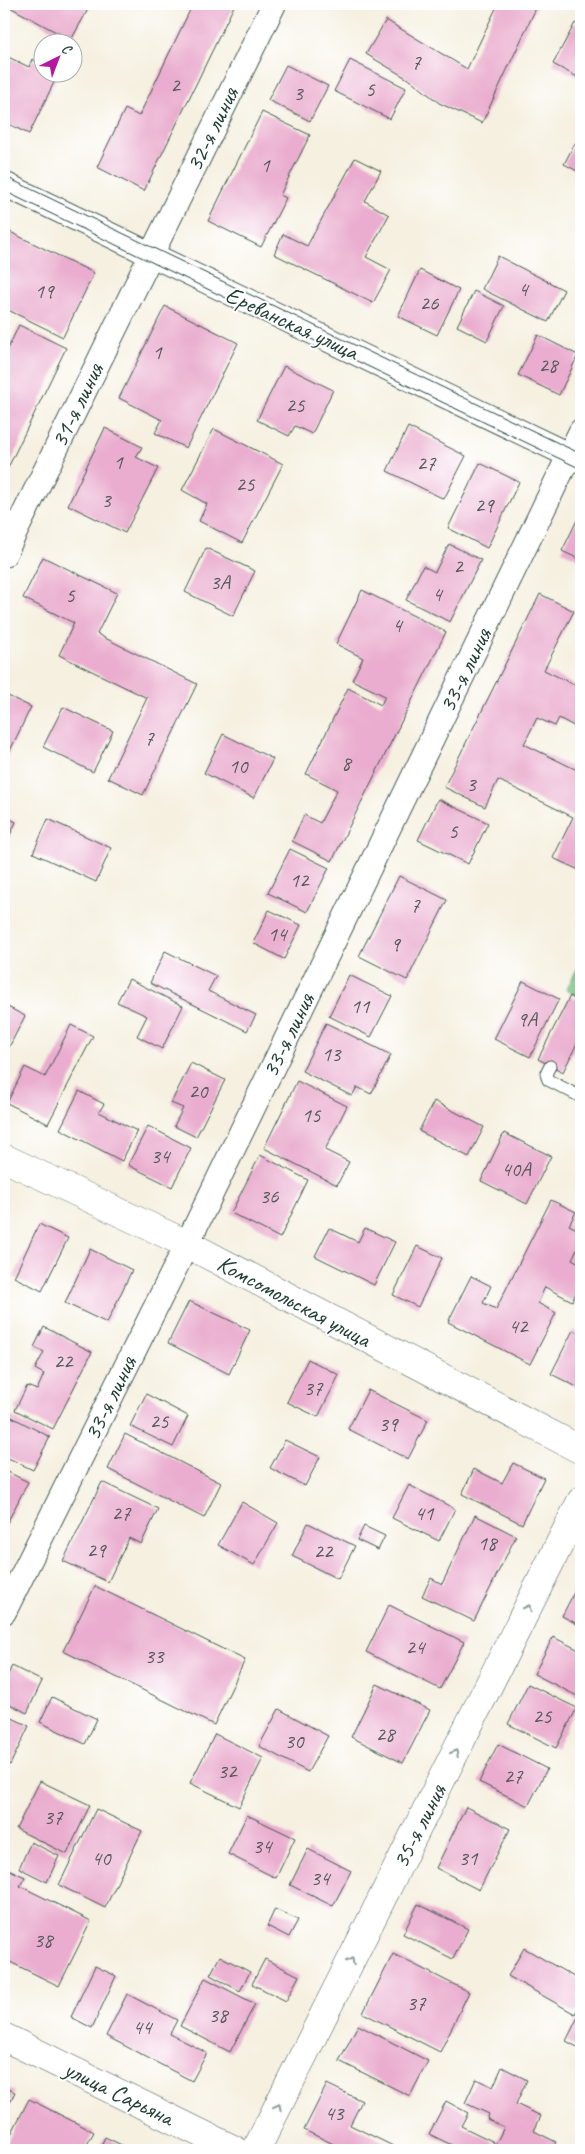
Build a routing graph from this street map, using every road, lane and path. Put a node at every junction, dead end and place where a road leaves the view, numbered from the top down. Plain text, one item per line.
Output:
1 (274, 4) edge
2 (4, 184) edge
3 (150, 255) junction
4 (581, 431) edge
5 (575, 458) edge
6 (4, 555) edge
7 (550, 1066) dead end
8 (581, 1096) edge
9 (4, 1158) edge
10 (186, 1244) junction
11 (581, 1450) edge
12 (581, 1501) edge
13 (4, 1612) edge
14 (4, 2037) edge
15 (235, 2150) edge
16 (256, 2150) edge

1 - 3 street, 32-я линия
2 - 3 street, Ереванская улица
3 - 5 street, Ереванская улица
3 - 6 street, 31-я линия
4 - 5 street, 33-я линия
5 - 10 street, 33-я линия
7 - 8 lane
9 - 10 street, Комсомольская улица
10 - 11 street, Комсомольская улица
10 - 13 street, 33-я линия
16 -> 12 street, 35-я линия
14 - 15 street, улица Сарьяна

